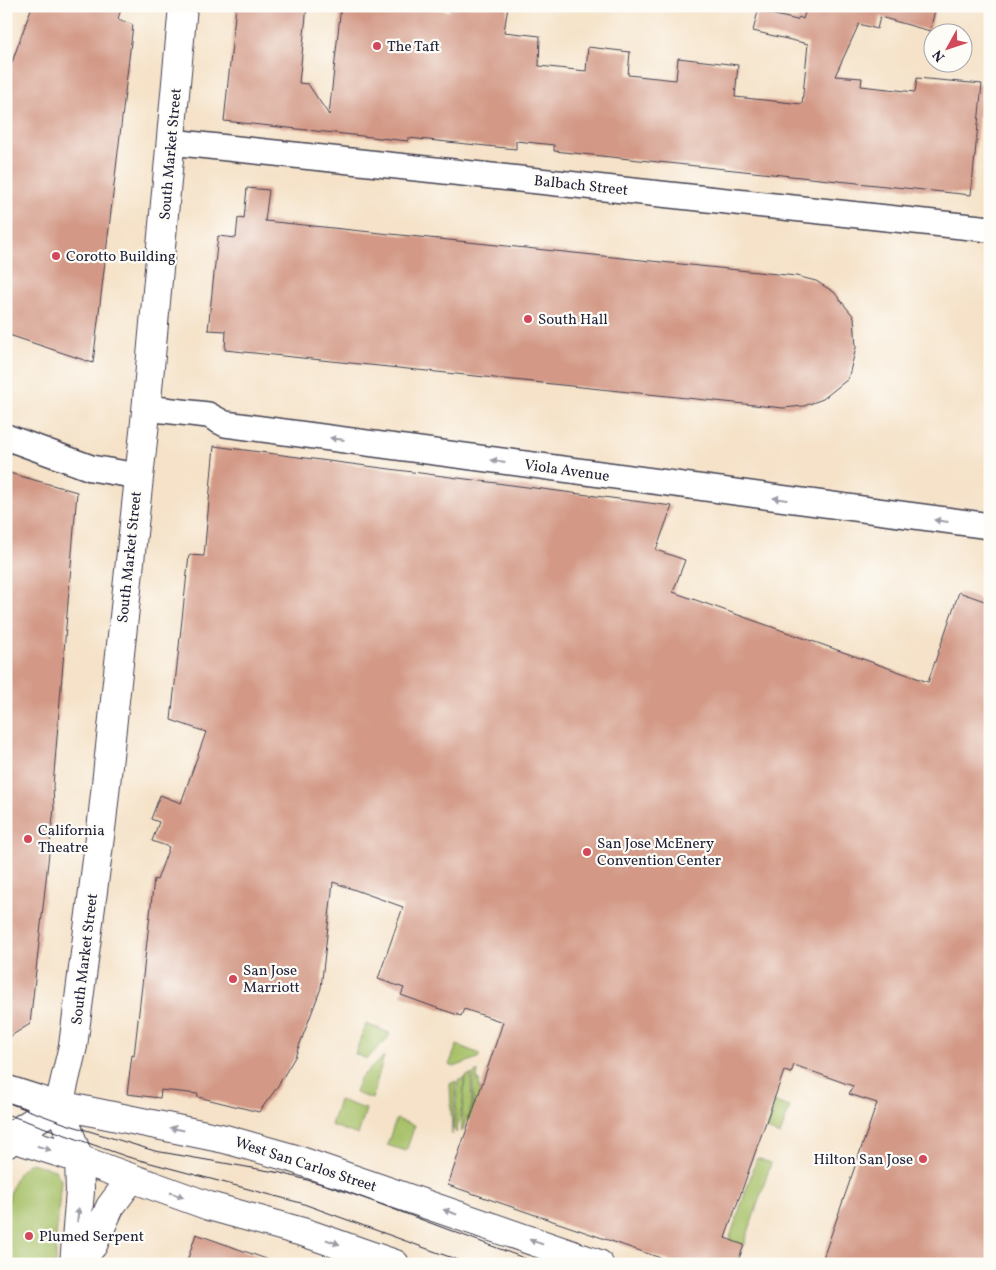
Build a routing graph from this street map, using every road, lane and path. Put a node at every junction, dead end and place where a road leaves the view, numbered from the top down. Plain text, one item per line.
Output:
1 (183, 6) edge
2 (171, 142) junction
3 (990, 229) edge
4 (146, 408) junction
5 (6, 438) edge
6 (138, 476) junction
7 (990, 526) edge
8 (6, 1088) edge
9 (58, 1105) junction
10 (7, 1139) edge
11 (79, 1159) junction
12 (131, 1178) junction
13 (75, 1264) edge
14 (395, 1264) edge
15 (599, 1264) edge

1 - 2 main road, South Market Street
2 - 3 street, Balbach Street
2 - 4 main road, South Market Street
4 - 6 main road, South Market Street
7 -> 4 street, Viola Avenue
5 - 6 street
6 - 9 main road, South Market Street
8 - 9 street, West San Carlos Street
9 - 10 main road
9 - 11 main road
15 -> 9 main road, West San Carlos Street
10 -> 11 main road
11 - 12 main road
13 -> 11 main road
12 - 13 main road
12 -> 14 main road

